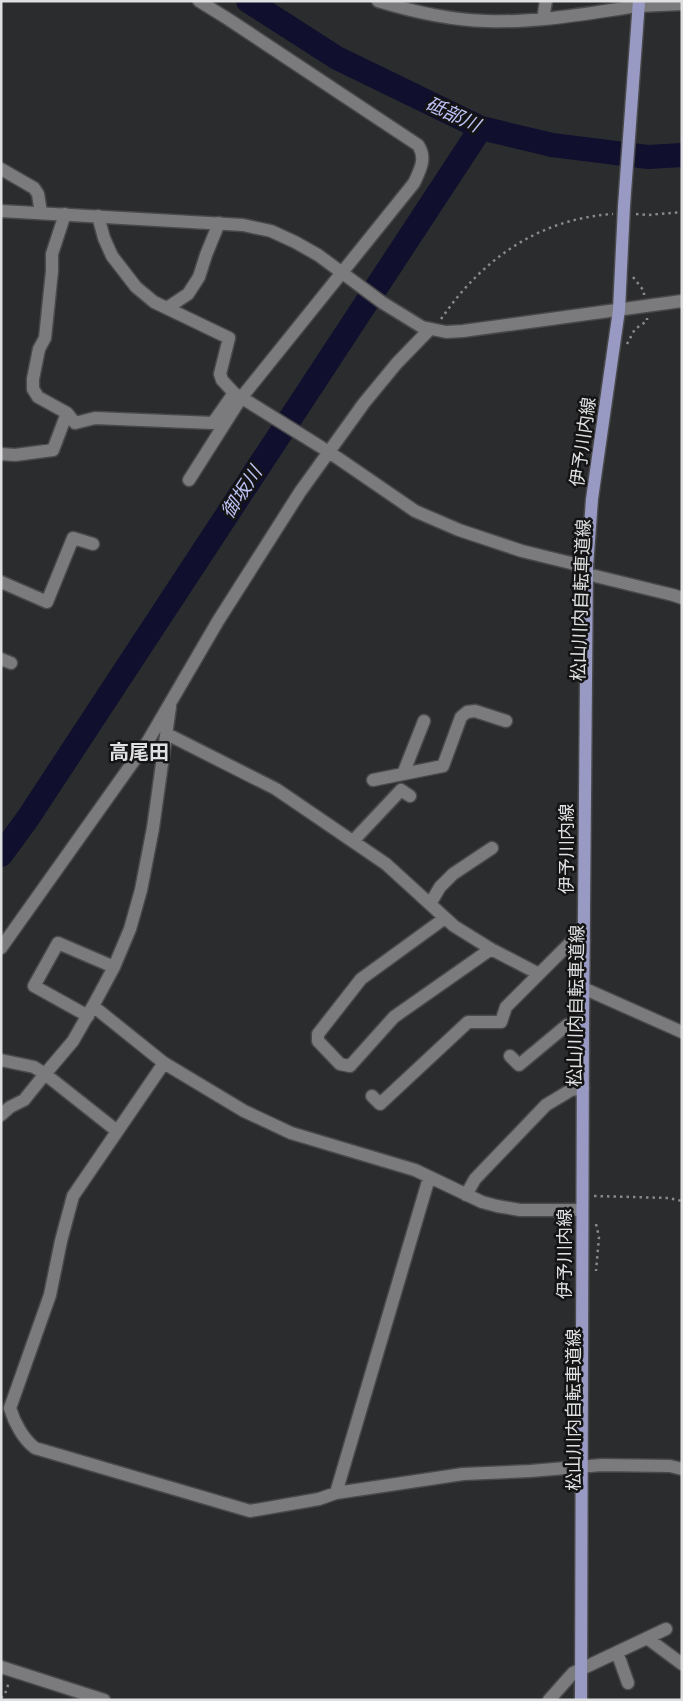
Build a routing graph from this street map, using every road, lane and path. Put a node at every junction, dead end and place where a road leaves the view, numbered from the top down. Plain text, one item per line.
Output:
1 (199, 1) edge
2 (378, 1) edge
3 (546, 1) edge
4 (682, 4) edge
5 (638, 7) edge
6 (542, 19) junction
7 (1, 169) edge
8 (624, 209) junction
9 (1, 210) edge
10 (682, 212) edge
11 (41, 213) junction
12 (65, 214) junction
13 (98, 216) junction
14 (219, 223) junction
15 (343, 273) junction
16 (630, 274) dead end
17 (682, 300) edge
18 (645, 301) dead end
19 (167, 308) junction
20 (619, 310) junction
21 (646, 311) dead end
22 (426, 328) junction
23 (627, 345) dead end
24 (241, 398) junction
25 (67, 413) junction
26 (324, 450) junction
27 (1, 454) edge
28 (189, 480) dead end
29 (93, 544) dead end
30 (587, 570) junction
31 (1, 582) edge
32 (682, 598) edge
33 (171, 702) junction
34 (424, 720) dead end
35 (506, 721) dead end
36 (167, 734) junction
37 (399, 774) junction
38 (373, 780) dead end
39 (353, 841) junction
40 (492, 848) dead end
41 (430, 904) junction
42 (444, 918) junction
43 (584, 941) junction
44 (1, 948) edge
45 (491, 949) junction
46 (114, 967) junction
47 (539, 974) junction
48 (583, 988) junction
49 (90, 1011) junction
50 (583, 1024) junction
51 (682, 1032) edge
52 (510, 1056) dead end
53 (1, 1060) edge
54 (164, 1063) junction
55 (45, 1074) junction
56 (583, 1088) junction
57 (372, 1096) dead end
58 (1, 1115) edge
59 (117, 1131) junction
60 (430, 1178) junction
61 (466, 1195) junction
62 (583, 1196) junction
63 (682, 1201) edge
64 (582, 1210) junction
65 (595, 1221) dead end
66 (596, 1274) dead end
67 (582, 1466) junction
68 (682, 1469) edge
69 (336, 1493) junction
70 (666, 1629) dead end
71 (647, 1638) junction
72 (617, 1652) junction
73 (682, 1664) edge
74 (6, 1669) edge
75 (580, 1669) junction
76 (628, 1683) dead end
77 (1, 1698) edge
78 (104, 1700) edge
79 (550, 1700) edge
80 (581, 1700) edge

1 - 15 street
2 - 6 street
3 - 6 street
4 - 5 street
5 - 6 street
5 - 8 main road, 伊予川内線
7 - 11 street
8 - 10 path
8 - 20 main road, 伊予川内線
8 - 22 path
9 - 11 street
11 - 12 street
12 - 13 street
12 - 25 street
13 - 14 street
13 - 19 street
14 - 15 street
14 - 19 street
15 - 22 street
15 - 24 street
16 - 18 path
17 - 20 street
19 - 24 street
20 - 22 street
20 - 30 main road, 伊予川内線
21 - 23 path
22 - 26 street
24 - 25 street
24 - 26 street
24 - 28 street
25 - 27 street
26 - 30 street
26 - 33 street
29 - 31 street
30 - 32 street
30 - 43 main road, 伊予川内線
33 - 36 street
33 - 44 street
34 - 37 street
35 - 37 street
36 - 39 street
36 - 46 street
37 - 38 street
37 - 39 street
39 - 41 street
40 - 41 street
41 - 42 street
42 - 45 street
42 - 45 street
43 - 47 street
43 - 48 main road, 伊予川内線
45 - 47 street
46 - 49 street
46 - 49 street
47 - 57 street
48 - 50 main road, 伊予川内線
48 - 51 street
49 - 54 street
49 - 55 street
50 - 52 street
50 - 56 main road, 伊予川内線
53 - 55 street
54 - 59 street
54 - 60 street
55 - 58 street
55 - 59 street
56 - 61 street
56 - 62 main road, 伊予川内線
59 - 69 street
60 - 61 street
60 - 69 street
61 - 64 street
62 - 63 path
62 - 64 main road, 伊予川内線
64 - 67 main road, 伊予川内線
65 - 66 path
67 - 68 street
67 - 69 street
67 - 75 main road, 伊予川内線
70 - 71 street
71 - 72 street
71 - 73 street
72 - 75 street
72 - 76 street
74 - 77 path
74 - 78 street
75 - 79 street
75 - 80 main road, 伊予川内線

